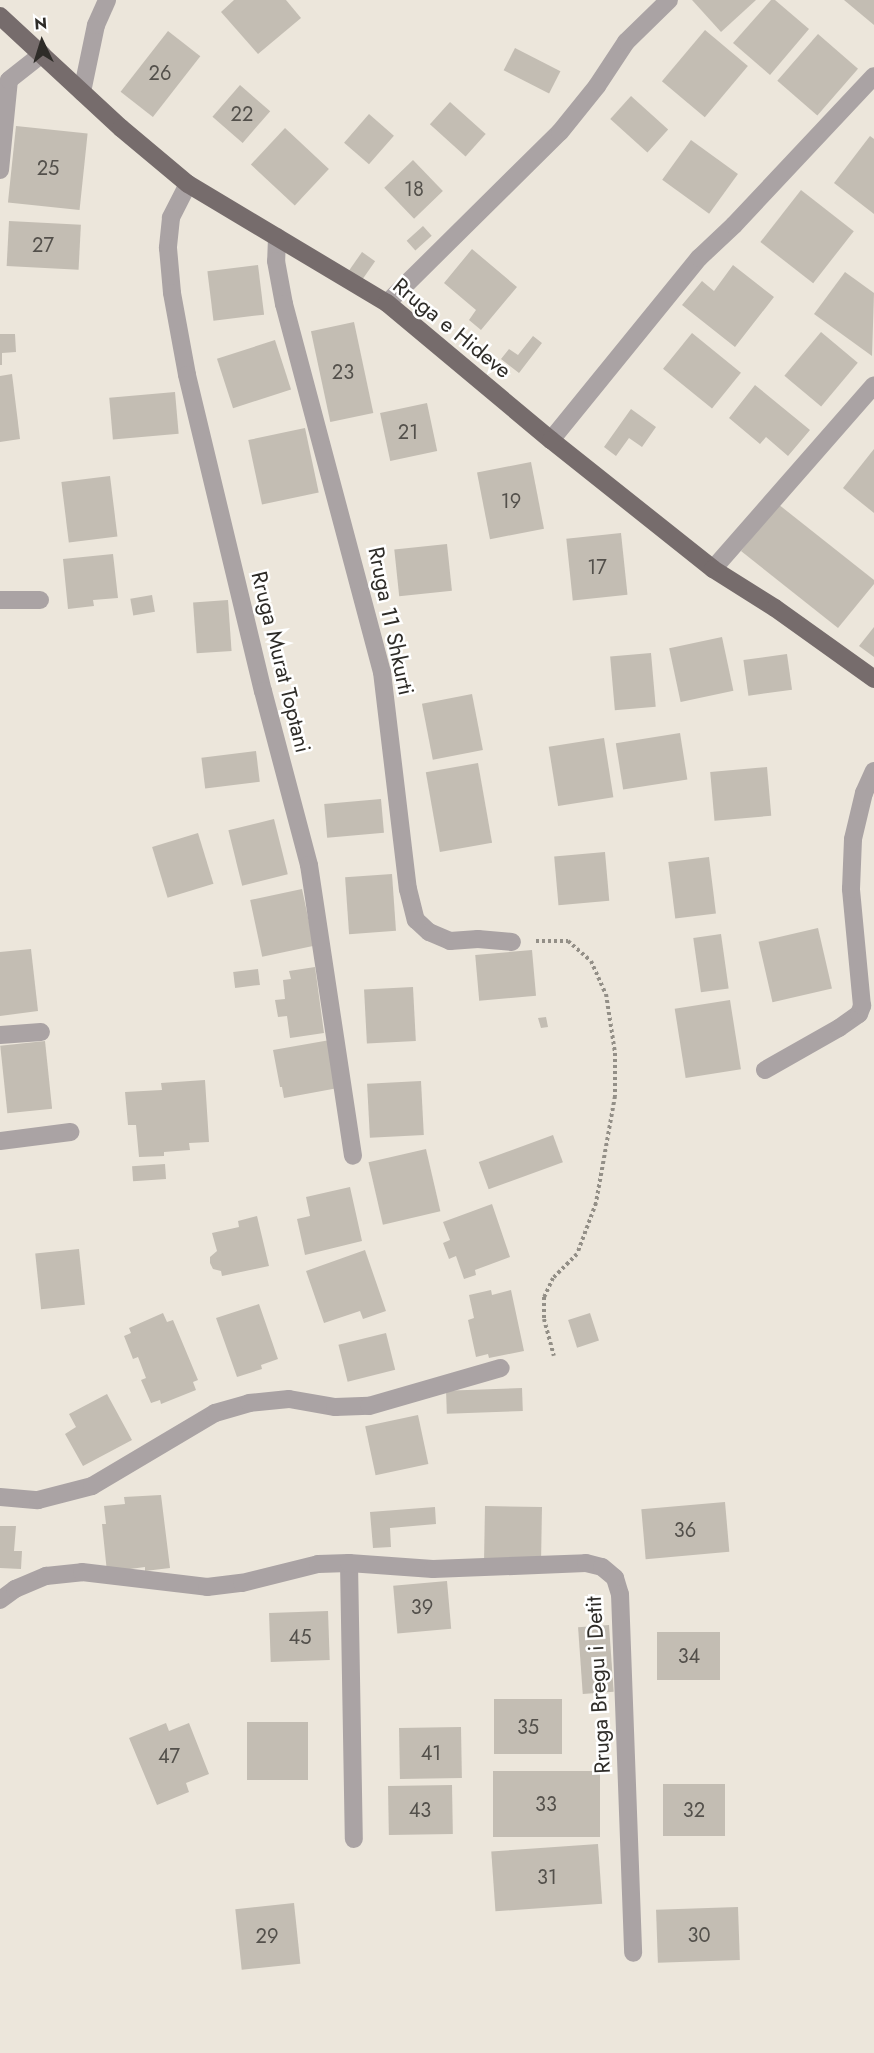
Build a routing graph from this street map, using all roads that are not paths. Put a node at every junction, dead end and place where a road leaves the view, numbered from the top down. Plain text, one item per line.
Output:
1 (107, 0) edge
2 (669, 0) edge
3 (0, 16) edge
4 (42, 54) junction
5 (874, 76) edge
6 (82, 92) junction
7 (0, 170) edge
8 (188, 184) junction
9 (277, 237) junction
10 (387, 303) junction
11 (874, 385) edge
12 (551, 440) junction
13 (714, 569) junction
14 (0, 600) edge
15 (40, 600) dead end
16 (874, 679) edge
17 (874, 771) edge
18 (512, 942) road end
19 (41, 1032) dead end
20 (0, 1035) edge
21 (765, 1070) dead end
22 (70, 1132) dead end
23 (0, 1142) edge
24 (353, 1156) dead end
25 (501, 1368) dead end
26 (0, 1497) edge
27 (349, 1563) junction
28 (0, 1600) edge
29 (354, 1839) dead end
30 (633, 1953) dead end

1 - 6 street
2 - 10 street
3 - 4 main road, Rruga e Hideve
4 - 6 main road, Rruga e Hideve
4 - 7 street
5 - 12 street
6 - 8 main road, Rruga e Hideve
8 - 9 main road, Rruga e Hideve
8 - 24 street, Rruga Murat Toptani
9 - 10 main road, Rruga e Hideve
9 - 18 street, Rruga 11 Shkurti
10 - 12 main road, Rruga e Hideve
11 - 13 street
12 - 13 main road, Rruga e Hideve
13 - 16 main road, Rruga e Hideve
14 - 15 street
17 - 21 street
19 - 20 street
22 - 23 street
25 - 26 street
27 - 28 street, Rruga Bregu i Detit
27 - 29 street
27 - 30 street, Rruga Bregu i Detit

